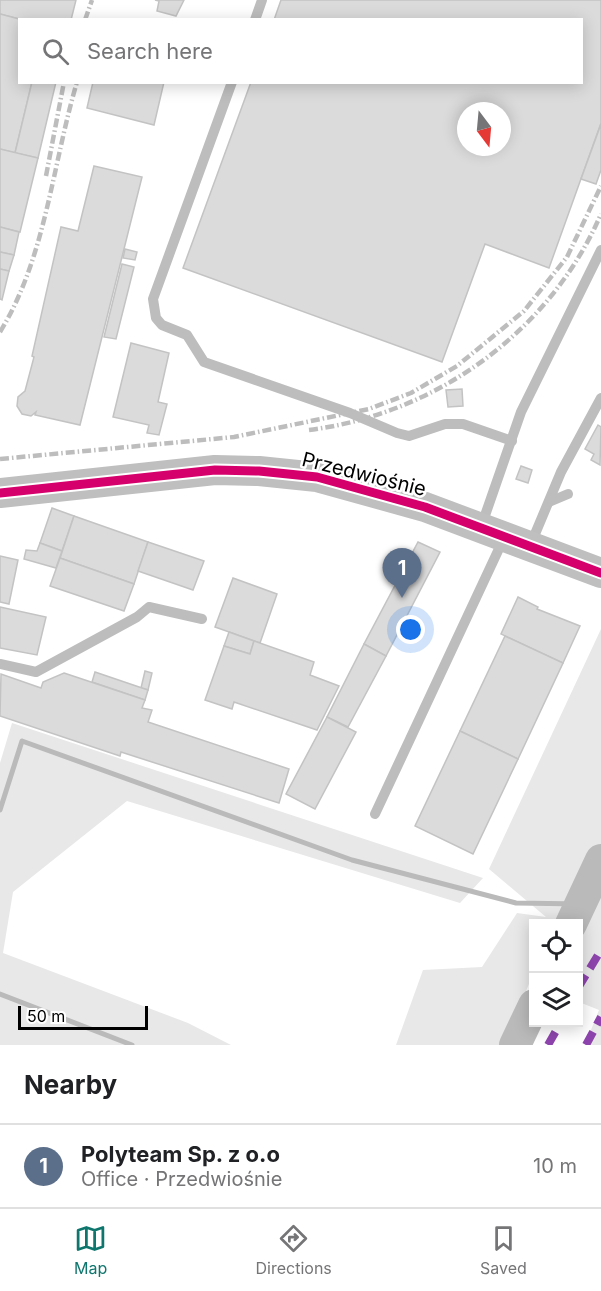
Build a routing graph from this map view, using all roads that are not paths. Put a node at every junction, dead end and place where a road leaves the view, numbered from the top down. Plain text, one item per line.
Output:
1 (262, 0) edge
2 (256, 18) edge
3 (231, 84) edge
4 (601, 250) edge
5 (601, 398) edge
6 (512, 441) junction
7 (0, 493) edge
8 (568, 494) dead end
9 (549, 502) junction
10 (505, 537) junction
11 (601, 573) edge
12 (202, 619) dead end
13 (0, 664) edge
14 (375, 814) dead end

1 - 2 lane
3 - 6 lane
4 - 6 lane
5 - 9 lane
6 - 10 lane
7 - 10 street, Przedwiośnie
8 - 9 lane
9 - 10 lane
10 - 11 street, Przedwiośnie
10 - 14 lane
12 - 13 lane

